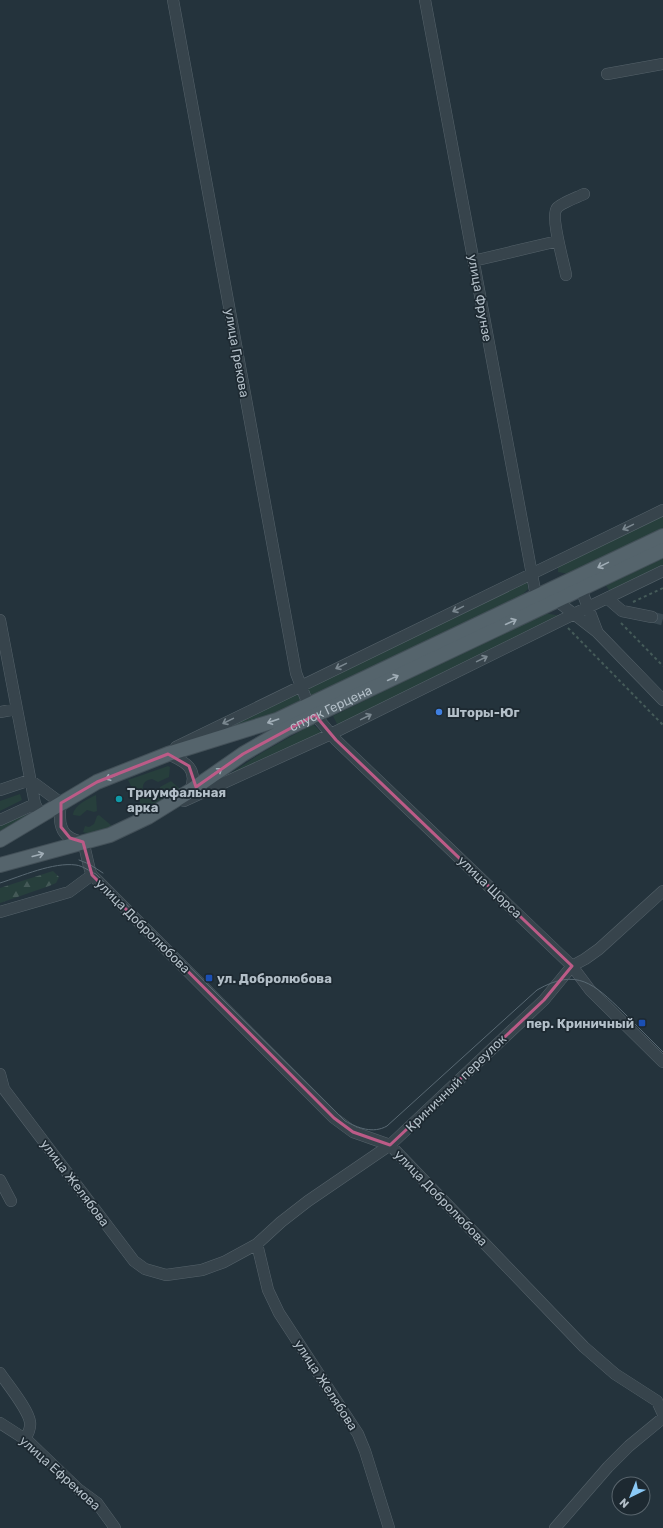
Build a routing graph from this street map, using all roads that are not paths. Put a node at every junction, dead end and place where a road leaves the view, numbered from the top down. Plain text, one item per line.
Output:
1 (173, 0) edge
2 (425, 0) edge
3 (663, 64) edge
4 (607, 74) dead end
5 (584, 194) dead end
6 (558, 241) junction
7 (473, 261) junction
8 (566, 275) dead end
9 (663, 510) edge
10 (663, 536) edge
11 (663, 550) edge
12 (663, 571) edge
13 (531, 574) junction
14 (581, 589) junction
15 (536, 596) junction
16 (607, 598) junction
17 (557, 601) junction
18 (587, 607) junction
19 (574, 614) junction
20 (652, 617) tunnel mouth
21 (0, 620) edge
22 (597, 632) junction
23 (301, 686) junction
24 (663, 700) edge
25 (16, 709) junction
26 (312, 710) junction
27 (0, 712) edge
28 (331, 734) junction
29 (168, 754) junction
30 (131, 768) junction
31 (30, 780) junction
32 (0, 790) edge
33 (190, 791) junction
34 (62, 803) junction
35 (38, 810) junction
36 (148, 817) junction
37 (0, 820) edge
38 (0, 840) edge
39 (83, 842) junction
40 (0, 866) edge
41 (92, 875) junction
42 (663, 891) edge
43 (0, 912) edge
44 (572, 966) junction
45 (663, 1062) edge
46 (0, 1074) edge
47 (390, 1145) junction
48 (0, 1180) edge
49 (11, 1201) dead end
50 (257, 1244) junction
51 (166, 1275) joint
52 (0, 1373) edge
53 (660, 1398) edge
54 (663, 1414) edge
55 (663, 1418) edge
56 (0, 1423) edge
57 (25, 1440) junction
58 (114, 1528) edge
59 (389, 1528) edge
60 (555, 1528) edge

1 - 23 street, улица Грекова
2 - 7 street, улица Фрунзе
3 - 4 street
5 - 6 street
6 - 7 street
6 - 8 street
7 - 13 street, улица Фрунзе
9 -> 13 street
10 -> 15 main road, спуск Герцена
11 - 14 main road, спуск Герцена
12 - 16 street
13 - 15 street, улица Фрунзе
13 -> 23 street
14 - 17 main road, спуск Герцена
14 - 18 street
15 - 26 main road, спуск Герцена
16 - 18 street
16 - 20 street
17 - 19 street
26 -> 17 main road, спуск Герцена
18 - 19 street
18 - 22 street
19 - 22 street
28 -> 19 street
21 - 25 street
22 - 24 street
23 - 26 street, улица Грекова
23 -> 30 street
25 - 27 street
25 - 31 street
26 - 28 street, улица Щорса
26 -> 29 main road, спуск Герцена
33 -> 26 main road, спуск Герцена
28 - 36 street
28 - 44 street, улица Щорса
29 - 30 main road, спуск Герцена
29 - 33 street
30 -> 34 main road, спуск Герцена
31 - 32 street
31 - 34 street
31 - 35 street
33 - 36 main road, спуск Герцена
34 - 35 main road, спуск Герцена
34 - 39 street
35 - 37 street, спуск Герцена
35 - 38 main road, спуск Герцена
36 - 39 main road, спуск Герцена
40 -> 39 main road, спуск Герцена
39 - 41 street
41 - 43 street
41 - 47 street, улица Добролюбова
42 - 44 street, Криничный переулок
44 - 45 street, улица Щорса
44 - 47 street, Криничный переулок
46 - 51 street, улица Желябова
47 - 50 street, Криничный переулок
47 - 53 street, улица Добролюбова
48 - 49 street
50 - 51 street, Криничный переулок
50 - 59 street, улица Желябова
52 - 57 street
53 - 54 street, улица Добролюбова
55 - 60 street
56 - 57 street, улица Ефремова
57 - 58 street, улица Ефремова

